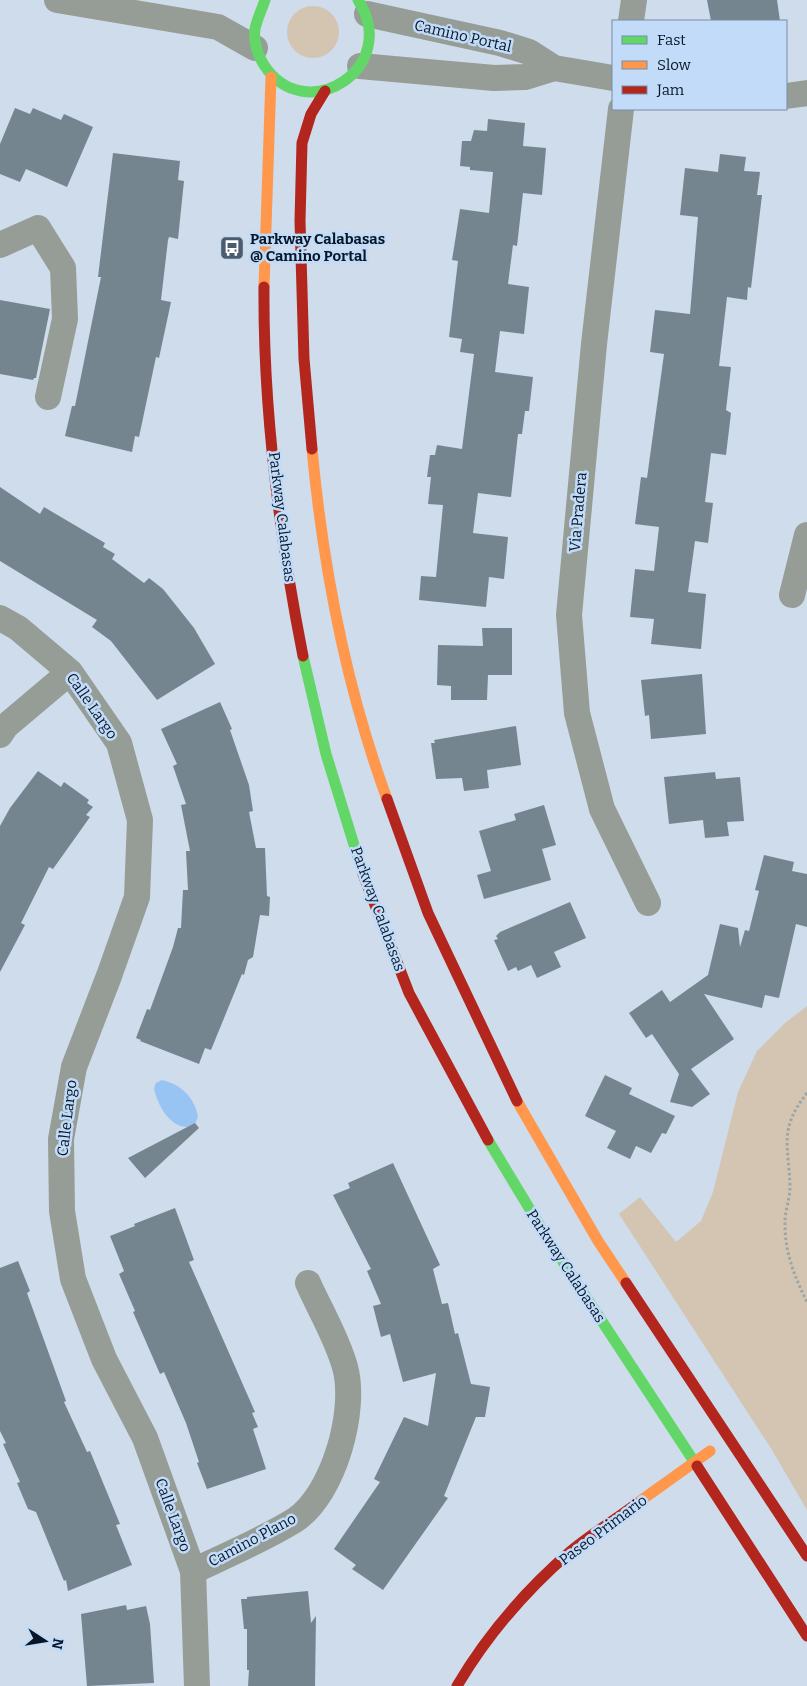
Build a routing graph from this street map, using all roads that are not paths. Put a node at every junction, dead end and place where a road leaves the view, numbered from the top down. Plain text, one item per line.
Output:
1 (57, 0) edge
2 (265, 0) edge
3 (634, 0) edge
4 (362, 7) edge
5 (632, 20) edge
6 (458, 34) junction
7 (255, 48) junction
8 (360, 66) junction
9 (554, 68) junction
10 (453, 75) junction
11 (271, 76) junction
12 (612, 78) edge
13 (325, 91) junction
14 (807, 93) edge
15 (787, 96) edge
16 (622, 110) edge
17 (0, 245) edge
18 (48, 397) dead end
19 (807, 535) edge
20 (792, 594) dead end
21 (0, 618) edge
22 (70, 672) junction
23 (0, 735) edge
24 (648, 903) dead end
25 (308, 1283) dead end
26 (728, 1438) junction
27 (695, 1461) junction
28 (807, 1556) edge
29 (193, 1571) junction
30 (807, 1636) edge
31 (197, 1686) edge
32 (457, 1686) edge

1 - 7 street
2 - 7 street
3 - 5 street
4 - 6 street, Camino Portal
4 - 8 street
6 - 9 street, Camino Portal
6 - 10 street
7 - 11 street
8 - 10 street, Camino Portal
8 - 13 street
9 - 10 street, Camino Portal
9 - 12 street, Camino Portal
11 - 13 street
11 - 27 street, Parkway Calabasas
13 - 26 street
14 - 15 street
16 - 24 street, Via Pradera
17 - 18 street
19 - 20 street
21 - 22 street, Calle Largo
22 - 23 street
22 - 29 street, Calle Largo
25 - 29 street, Camino Plano
26 - 27 street, Paseo Primario
26 - 28 street
27 - 30 street, Parkway Calabasas
27 - 32 street, Paseo Primario
29 - 31 street, Calle Largo

